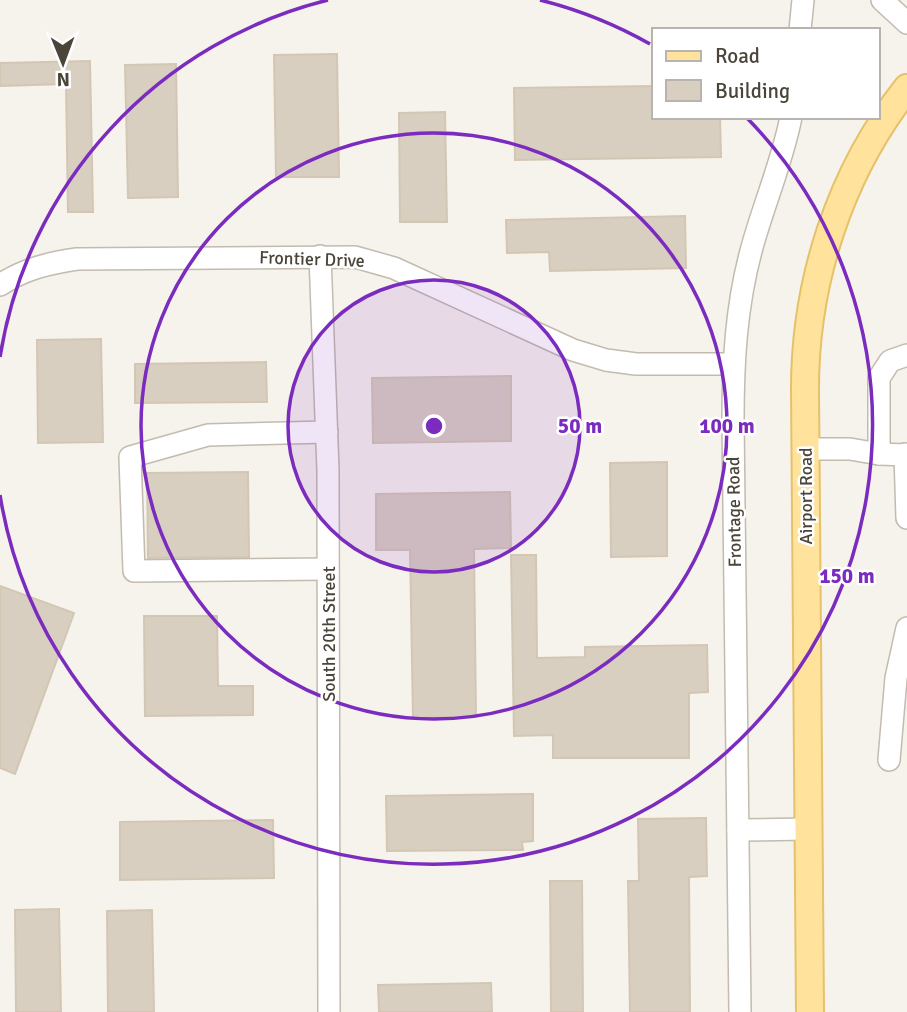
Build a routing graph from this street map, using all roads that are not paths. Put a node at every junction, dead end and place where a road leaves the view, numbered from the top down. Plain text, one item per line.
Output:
1 (803, 0) edge
2 (883, 0) edge
3 (907, 23) edge
4 (800, 28) edge
5 (907, 88) edge
6 (790, 119) edge
7 (320, 256) junction
8 (0, 285) edge
9 (907, 355) edge
10 (734, 364) junction
11 (327, 432) junction
12 (805, 449) junction
13 (879, 454) junction
14 (906, 454) edge
15 (907, 518) edge
16 (328, 569) junction
17 (907, 628) edge
18 (889, 760) dead end
19 (808, 829) junction
20 (738, 830) junction
21 (329, 1012) edge
22 (740, 1012) edge
23 (810, 1012) edge

1 - 4 street
2 - 3 street
5 - 12 main road, Airport Road
6 - 10 street, Frontage Road
7 - 8 street, Frontier Drive
7 - 10 street, Frontier Drive
7 - 11 street, South 20th Street
9 - 13 street
10 - 20 street, Frontage Road
11 - 16 street, South 20th Street
11 - 16 street
12 - 13 street
12 - 19 main road, Airport Road
13 - 14 street
14 - 15 street
16 - 21 street, South 20th Street
17 - 18 street
19 - 20 street
19 - 23 main road, Airport Road
20 - 22 street, Frontage Road

